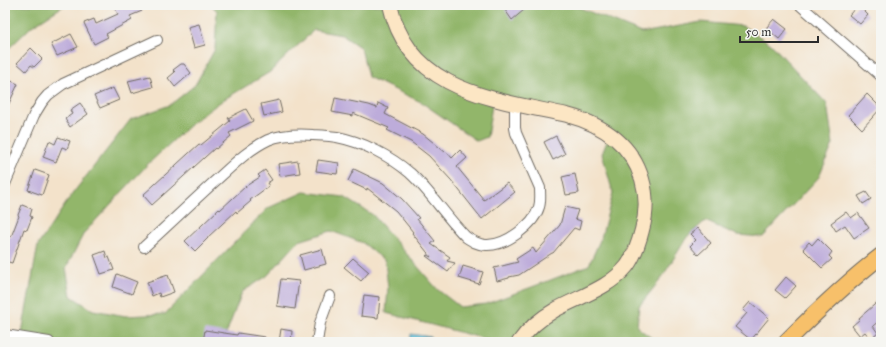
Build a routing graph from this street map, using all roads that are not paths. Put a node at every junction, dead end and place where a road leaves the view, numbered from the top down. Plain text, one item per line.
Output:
1 (390, 5) edge
2 (800, 5) edge
3 (158, 40) dead end
4 (881, 76) edge
5 (515, 103) junction
6 (5, 184) edge
7 (144, 247) dead end
8 (881, 256) edge
9 (330, 296) dead end
10 (5, 335) edge
11 (49, 342) edge
12 (317, 342) edge
13 (519, 342) edge
14 (786, 342) edge

1 - 5 street
2 - 4 street
3 - 6 street
5 - 7 street
5 - 13 street
8 - 14 main road
9 - 12 street
10 - 11 street

